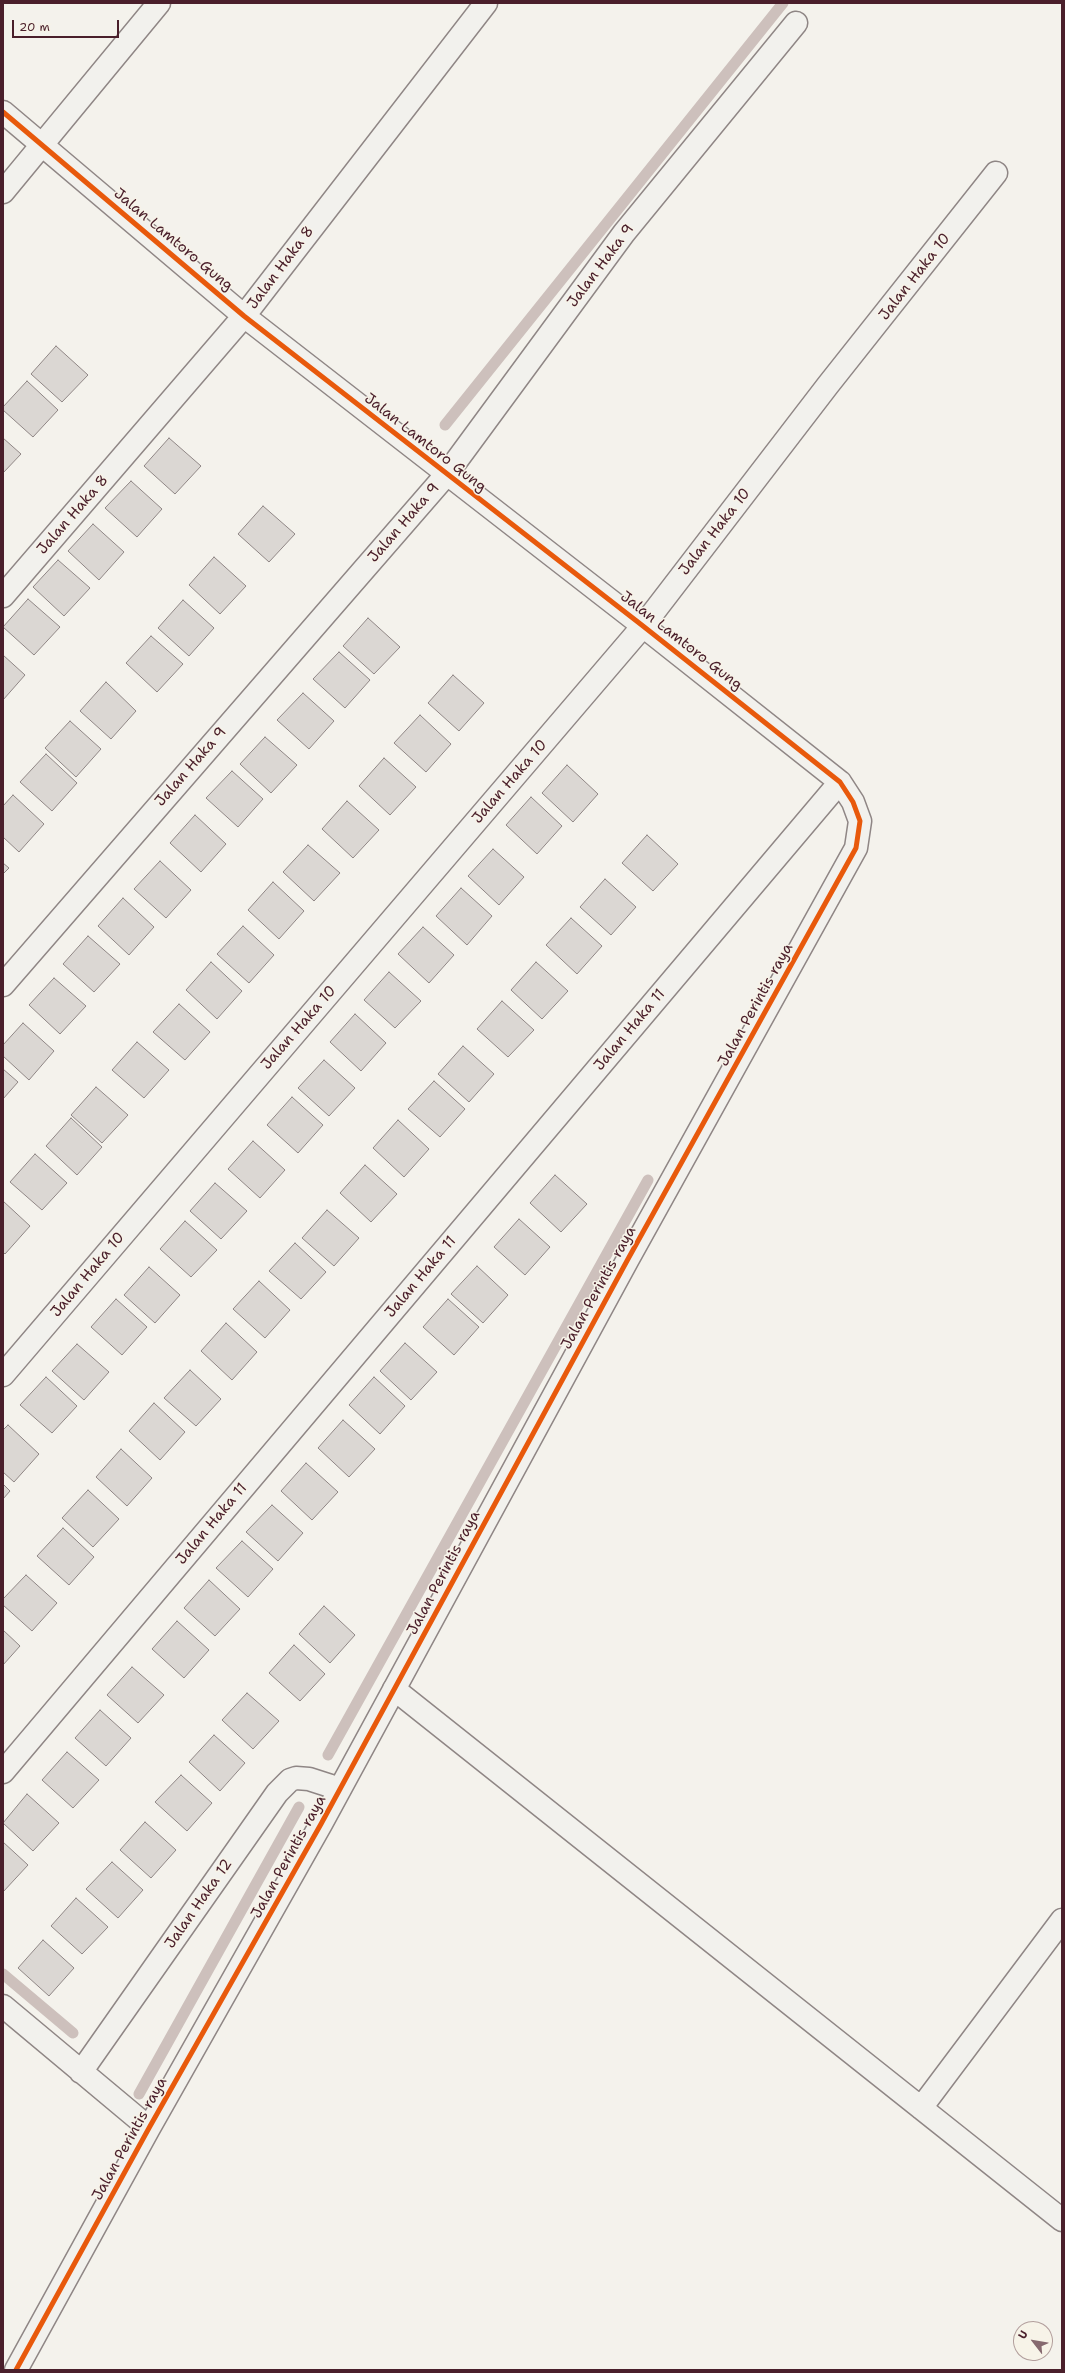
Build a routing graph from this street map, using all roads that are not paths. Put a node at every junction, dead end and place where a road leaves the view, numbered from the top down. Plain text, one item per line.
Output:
1 (159, 3) edge
2 (486, 3) edge
3 (796, 23) dead end
4 (3, 112) edge
5 (43, 145) junction
6 (996, 173) dead end
7 (3, 192) edge
8 (244, 316) junction
9 (446, 475) junction
10 (3, 596) edge
11 (643, 626) junction
12 (840, 782) junction
13 (3, 984) edge
14 (3, 1375) edge
15 (394, 1689) junction
16 (3, 1772) edge
17 (340, 1789) junction
18 (1062, 1920) edge
19 (3, 2006) edge
20 (81, 2072) junction
21 (921, 2108) junction
22 (149, 2128) junction
23 (1062, 2220) edge
24 (16, 2370) edge

1 - 5 street
2 - 8 street, Jalan Haka 8
3 - 9 street, Jalan Haka 9
4 - 5 street, Jalan Lamtoro Gung
5 - 7 street
5 - 8 street, Jalan Lamtoro Gung
6 - 11 street, Jalan Haka 10
8 - 9 street, Jalan Lamtoro Gung
8 - 10 street, Jalan Haka 8
9 - 11 street, Jalan Lamtoro Gung
9 - 13 street, Jalan Haka 9
11 - 12 street, Jalan Lamtoro Gung
11 - 14 street, Jalan Haka 10
12 - 15 street, Jalan Perintis raya
12 - 16 street, Jalan Haka 11
15 - 17 street, Jalan Perintis raya
15 - 21 street
17 - 20 street, Jalan Haka 12
17 - 22 street, Jalan Perintis raya
18 - 21 street
19 - 20 street
20 - 22 street
21 - 23 street
22 - 24 street, Jalan Perintis raya

